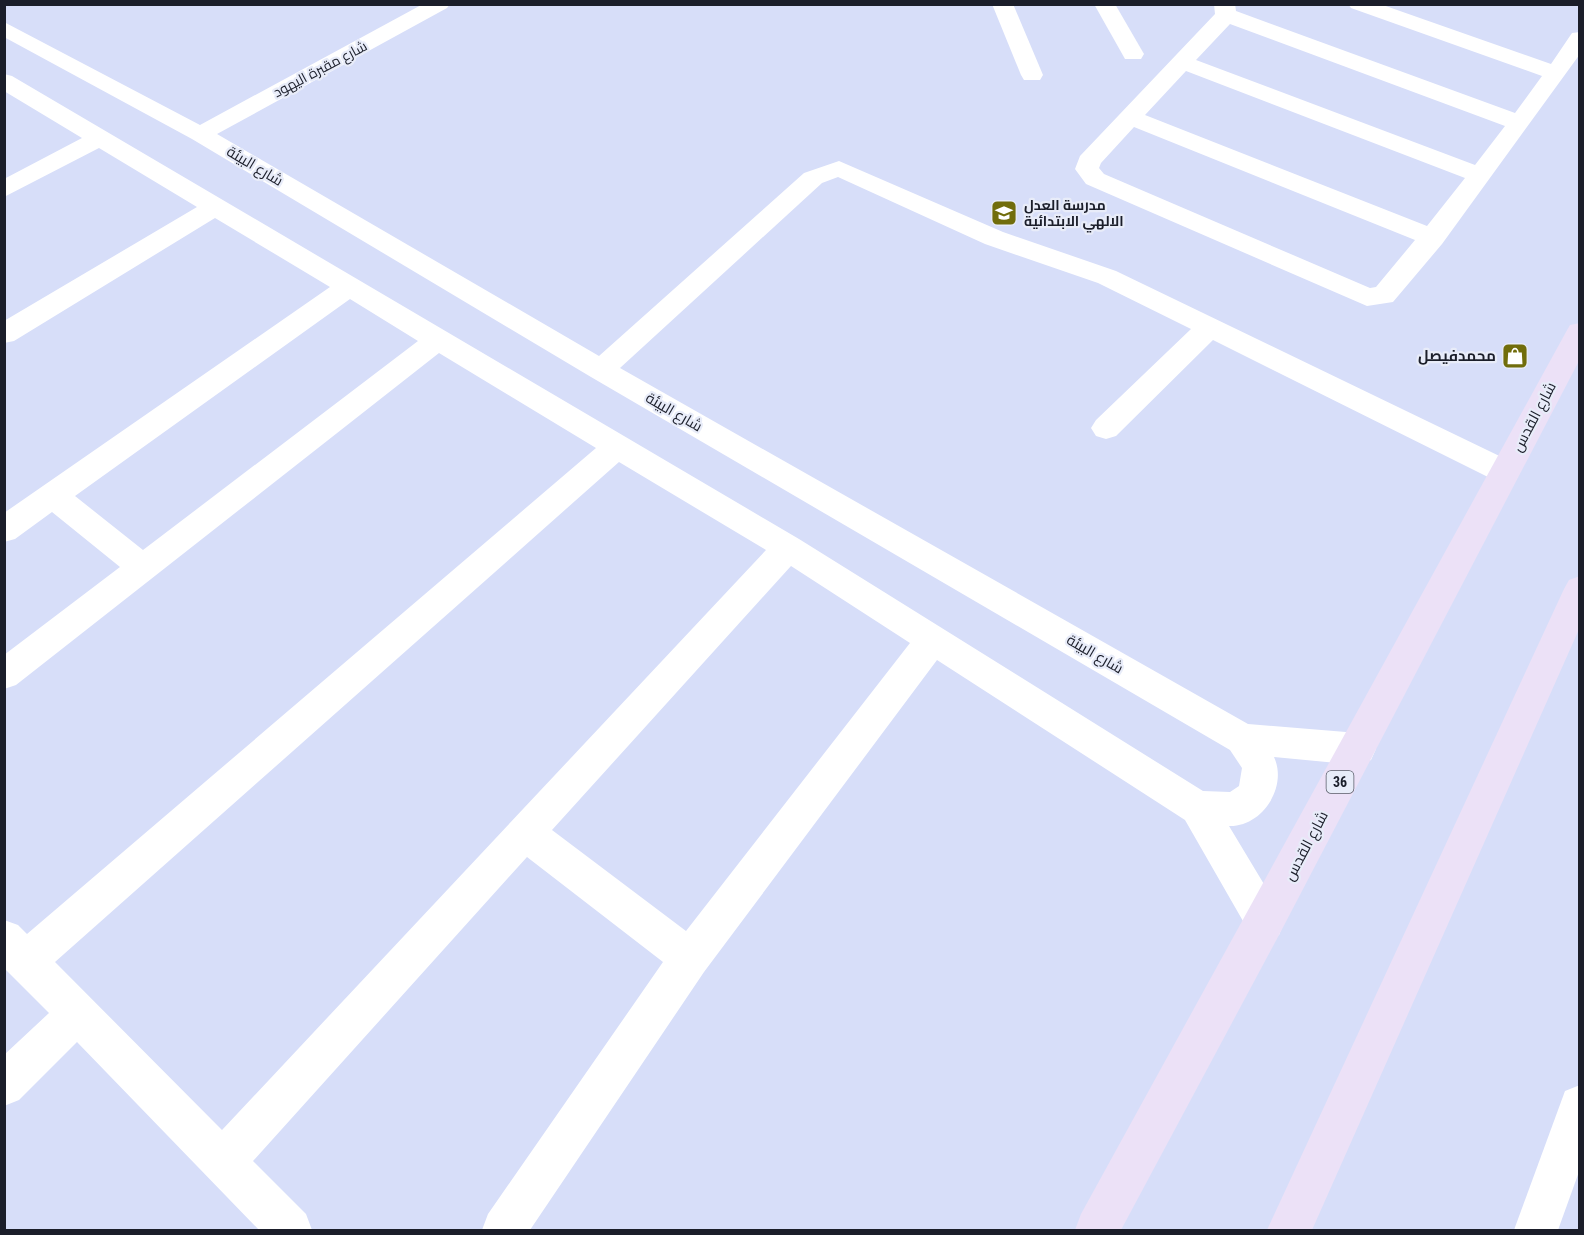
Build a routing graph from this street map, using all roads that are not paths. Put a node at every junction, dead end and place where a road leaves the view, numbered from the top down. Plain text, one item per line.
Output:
1 (440, 4) edge
2 (1002, 4) edge
3 (1104, 4) edge
4 (1358, 4) edge
5 (1225, 10) edge
6 (4, 28) edge
7 (1580, 38) edge
8 (1133, 54) dead end
9 (1182, 62) junction
10 (1555, 73) junction
11 (1032, 75) dead end
12 (10, 91) edge
13 (1130, 117) junction
14 (1521, 123) junction
15 (200, 134) junction
16 (99, 138) junction
17 (1479, 175) junction
18 (4, 189) edge
19 (215, 207) junction
20 (1433, 238) junction
21 (349, 287) junction
22 (1210, 327) junction
23 (1580, 332) edge
24 (4, 334) edge
25 (438, 340) junction
26 (600, 370) junction
27 (1107, 428) dead end
28 (617, 447) junction
29 (1505, 472) junction
30 (54, 496) junction
31 (4, 531) edge
32 (788, 548) junction
33 (143, 568) junction
34 (1580, 589) edge
35 (933, 639) junction
36 (4, 675) edge
37 (1243, 739) junction
38 (1358, 748) junction
39 (1198, 808) junction
40 (524, 832) junction
41 (1265, 922) junction
42 (15, 950) edge
43 (690, 958) junction
44 (77, 1014) junction
45 (4, 1085) edge
46 (1580, 1106) edge
47 (222, 1162) junction
48 (290, 1230) edge
49 (504, 1230) edge
50 (1096, 1230) edge
51 (1289, 1230) edge
52 (1536, 1230) edge

1 - 15 street, شارع مقبرة اليهود
2 - 11 street
3 - 8 street
4 - 10 street
5 - 9 street
5 - 14 street
6 - 15 street, شارع البيئة
7 - 10 street
9 - 13 street
9 - 17 street
10 - 14 street
12 - 16 street
13 - 20 street
13 - 20 street
14 - 17 street
15 - 26 street, شارع البيئة
16 - 18 street
16 - 19 street
17 - 20 street
19 - 21 street
19 - 24 street
21 - 25 street
21 - 30 street
22 - 26 street
22 - 27 street
22 - 29 street
23 - 29 main road, شارع القدس / 36
25 - 28 street
25 - 33 street
26 - 37 street, شارع البيئة
28 - 32 street
28 - 42 street
29 - 38 main road, شارع القدس / 36
30 - 31 street
30 - 33 street
32 - 35 street
32 - 40 street
33 - 36 street
34 - 51 main road
35 - 39 street
35 - 43 street
37 - 38 street, شارع البيئة
37 - 39 street
38 - 41 main road, شارع القدس / 36
39 - 41 street
40 - 43 street
40 - 47 street
41 - 50 main road, شارع القدس / 36
42 - 44 street
43 - 49 street
44 - 45 street
44 - 47 street
46 - 52 street
47 - 48 street

